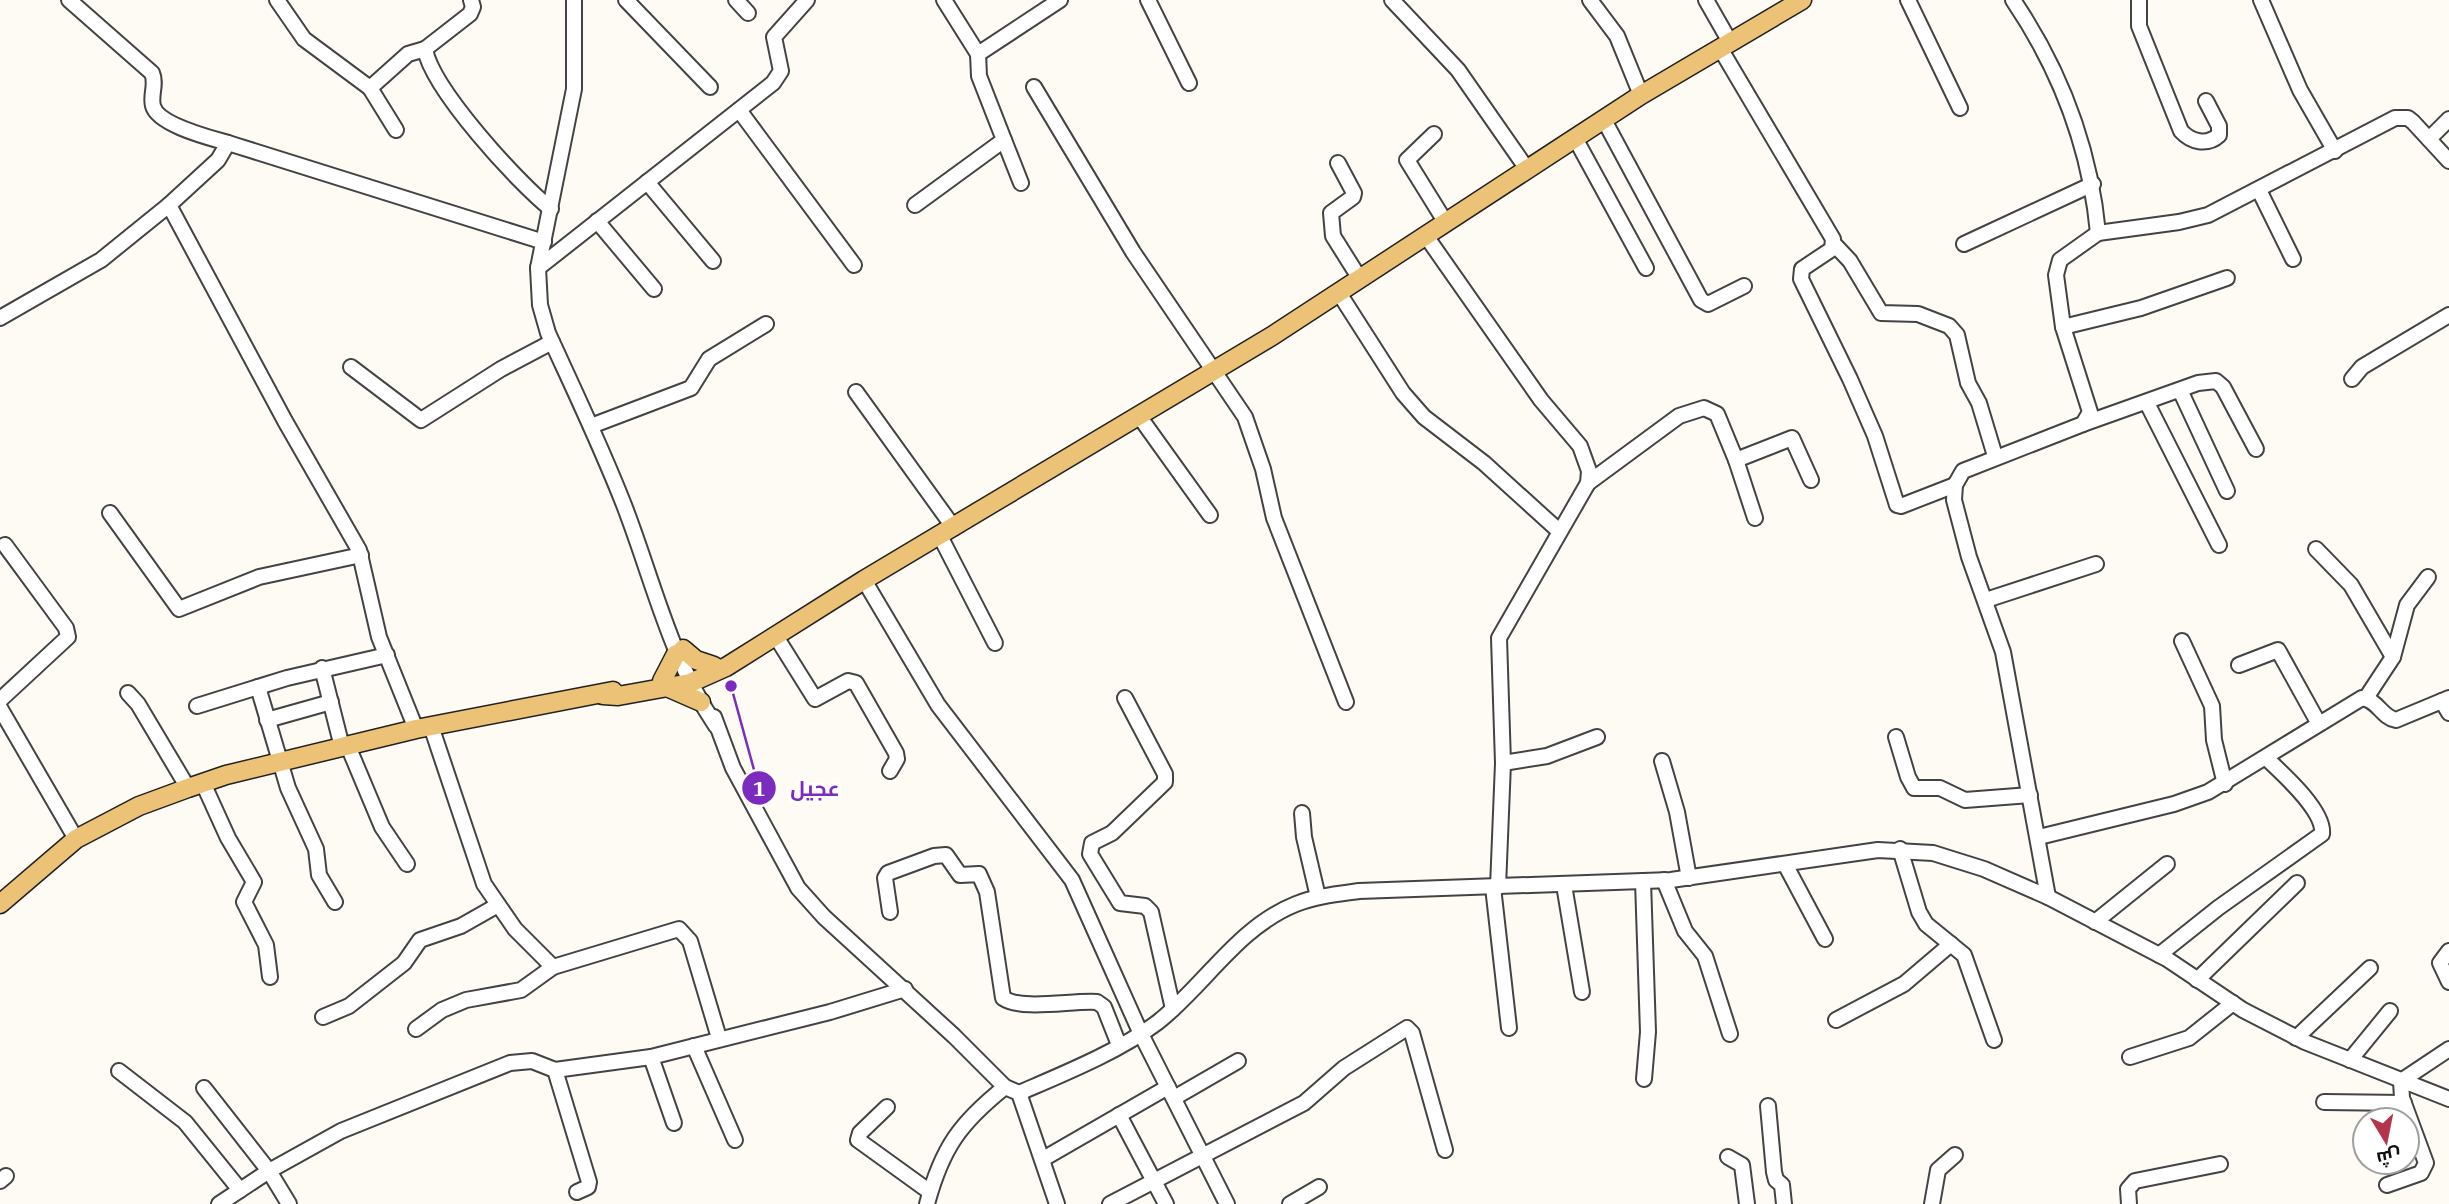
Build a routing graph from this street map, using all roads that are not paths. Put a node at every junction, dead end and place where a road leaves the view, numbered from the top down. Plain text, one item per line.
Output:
1 (68, 0) edge
2 (277, 0) edge
3 (471, 0) edge
4 (574, 0) edge
5 (626, 0) edge
6 (736, 0) edge
7 (807, 0) edge
8 (944, 0) edge
9 (1060, 0) edge
10 (1148, 0) edge
11 (1392, 0) edge
12 (1590, 0) edge
13 (1706, 0) edge
14 (1802, 0) edge
15 (1908, 0) edge
16 (2013, 0) edge
17 (2139, 0) edge
18 (2261, 0) edge
19 (1778, 6) edge
20 (748, 13) dead end
21 (1725, 45) junction
22 (425, 50) junction
23 (978, 54) junction
24 (1189, 83) dead end
25 (710, 87) dead end
26 (1034, 87) dead end
27 (370, 88) junction
28 (1641, 95) junction
29 (2206, 101) dead end
30 (1960, 108) dead end
31 (739, 110) junction
32 (2449, 119) edge
33 (1604, 120) junction
34 (397, 130) dead end
35 (1434, 134) dead end
36 (1576, 138) junction
37 (2429, 139) junction
38 (1004, 140) junction
39 (228, 143) junction
40 (2335, 151) junction
41 (2449, 161) edge
42 (1338, 163) dead end
43 (1527, 169) junction
44 (647, 182) junction
45 (1021, 183) dead end
46 (2093, 184) junction
47 (2259, 190) junction
48 (169, 205) junction
49 (915, 205) dead end
50 (551, 209) junction
51 (597, 221) junction
52 (1446, 222) junction
53 (2098, 233) junction
54 (1426, 236) junction
55 (544, 242) junction
56 (1834, 244) junction
57 (1964, 244) dead end
58 (2293, 259) dead end
59 (713, 261) dead end
60 (854, 265) dead end
61 (538, 268) junction
62 (1646, 268) dead end
63 (2227, 278) dead end
64 (1360, 279) junction
65 (1744, 286) dead end
66 (654, 289) dead end
67 (1339, 293) junction
68 (2449, 315) edge
69 (0, 318) edge
70 (766, 324) dead end
71 (2063, 327) junction
72 (552, 342) junction
73 (351, 367) dead end
74 (1216, 370) junction
75 (2353, 379) dead end
76 (2180, 390) junction
77 (856, 392) dead end
78 (2147, 403) junction
79 (1139, 416) junction
80 (2083, 424) junction
81 (591, 426) junction
82 (2256, 449) dead end
83 (1995, 456) junction
84 (1736, 460) junction
85 (1811, 480) dead end
86 (1588, 483) junction
87 (1955, 485) junction
88 (2227, 491) dead end
89 (110, 513) dead end
90 (1210, 515) dead end
91 (1755, 518) dead end
92 (1559, 531) junction
93 (947, 532) junction
94 (5, 545) dead end
95 (2218, 545) dead end
96 (2316, 549) dead end
97 (361, 555) junction
98 (2096, 564) dead end
99 (2428, 577) dead end
100 (864, 580) junction
101 (1986, 600) junction
102 (775, 635) junction
103 (2182, 641) dead end
104 (995, 643) dead end
105 (680, 651) junction
106 (387, 655) junction
107 (2393, 657) junction
108 (2239, 665) dead end
109 (323, 668) junction
110 (701, 681) junction
111 (666, 684) junction
112 (258, 687) junction
113 (128, 693) dead end
114 (1125, 698) dead end
115 (2366, 698) junction
116 (0, 700) edge
117 (331, 702) junction
118 (1346, 702) dead end
119 (2446, 704) edge
120 (197, 706) dead end
121 (0, 708) edge
122 (267, 720) junction
123 (2319, 724) junction
124 (424, 728) junction
125 (1597, 737) dead end
126 (1896, 737) dead end
127 (345, 747) junction
128 (2266, 758) junction
129 (1662, 761) dead end
130 (280, 762) junction
131 (1503, 763) junction
132 (890, 771) dead end
133 (2225, 784) junction
134 (196, 785) junction
135 (2030, 795) junction
136 (1302, 813) dead end
137 (2039, 837) junction
138 (76, 839) junction
139 (1900, 849) junction
140 (407, 864) dead end
141 (1785, 864) junction
142 (2168, 864) dead end
143 (1689, 878) junction
144 (1664, 880) junction
145 (1643, 881) junction
146 (2297, 883) dead end
147 (1564, 885) junction
148 (1496, 887) junction
149 (1318, 897) junction
150 (2048, 897) junction
151 (1, 900) edge
152 (335, 902) dead end
153 (498, 905) junction
154 (890, 912) dead end
155 (2095, 922) junction
156 (1825, 939) dead end
157 (1951, 944) junction
158 (2449, 951) edge
159 (2159, 955) junction
160 (553, 967) junction
161 (2370, 968) dead end
162 (270, 977) dead end
163 (2197, 980) junction
164 (2449, 982) edge
165 (905, 989) junction
166 (1582, 992) dead end
167 (2233, 1003) junction
168 (1173, 1009) junction
169 (2390, 1011) dead end
170 (323, 1017) dead end
171 (1836, 1020) dead end
172 (1509, 1028) dead end
173 (416, 1029) dead end
174 (1140, 1034) junction
175 (1730, 1034) dead end
176 (719, 1038) junction
177 (2296, 1038) junction
178 (1994, 1040) dead end
179 (694, 1045) junction
180 (1119, 1045) junction
181 (2449, 1049) edge
182 (651, 1057) junction
183 (2130, 1057) dead end
184 (2350, 1060) junction
185 (1238, 1061) dead end
186 (555, 1070) junction
187 (119, 1072) dead end
188 (1644, 1079) dead end
189 (2401, 1081) junction
190 (1005, 1087) junction
191 (204, 1088) dead end
192 (1171, 1092) junction
193 (1019, 1093) junction
194 (2449, 1099) edge
195 (2324, 1102) dead end
196 (2403, 1103) junction
197 (1768, 1105) dead end
198 (887, 1107) dead end
199 (1119, 1115) junction
200 (674, 1123) dead end
201 (735, 1140) dead end
202 (1444, 1150) dead end
203 (1955, 1155) dead end
204 (1204, 1156) junction
205 (1728, 1157) dead end
206 (1043, 1159) junction
207 (2220, 1164) dead end
208 (269, 1171) junction
209 (1153, 1182) junction
210 (2387, 1185) dead end
211 (1319, 1187) dead end
212 (240, 1190) junction
213 (578, 1192) dead end
214 (928, 1198) edge
215 (1120, 1202) edge
216 (219, 1204) edge
217 (289, 1204) edge
218 (1057, 1204) edge
219 (1166, 1204) edge
220 (1227, 1204) edge
221 (1290, 1204) edge
222 (1747, 1204) edge
223 (1784, 1204) edge
224 (1932, 1204) edge
225 (2129, 1204) edge

1 - 39 street
2 - 27 street
3 - 22 street
4 - 50 street
5 - 25 street
6 - 20 street
7 - 31 street
8 - 23 street
9 - 23 street
10 - 24 street
11 - 43 street
12 - 28 street
13 - 21 street
14 - 19 main road
15 - 30 street
16 - 46 street
17 - 29 street
18 - 40 street
19 - 21 main road
21 - 28 main road
21 - 56 street
22 - 27 street
22 - 50 street
23 - 38 street
26 - 74 street
27 - 34 street
28 - 33 main road
31 - 44 street
31 - 60 street
32 - 37 street
33 - 36 main road
33 - 65 street
35 - 52 street
36 - 43 main road
36 - 62 street
37 - 40 street
37 - 41 street
38 - 45 street
38 - 49 street
39 - 48 street
39 - 55 street
40 - 47 street
42 - 64 street
43 - 52 main road
44 - 51 street
44 - 59 street
46 - 53 street
46 - 57 street
47 - 53 street
47 - 58 street
48 - 69 street
48 - 97 street
50 - 55 street
51 - 61 street
51 - 66 street
52 - 54 main road
53 - 71 street
54 - 64 main road
54 - 86 street
55 - 61 street
56 - 83 street
56 - 87 street
61 - 72 street
63 - 71 street
64 - 67 main road
67 - 74 main road
67 - 92 street
68 - 75 street
70 - 81 street
71 - 80 street
72 - 73 street
72 - 81 street
74 - 79 main road
74 - 118 street
76 - 78 street
76 - 82 street
76 - 88 street
77 - 93 street
78 - 80 street
78 - 95 street
79 - 90 street
79 - 93 main road
80 - 83 street
81 - 105 street
83 - 87 street
84 - 85 street
84 - 86 street
84 - 91 street
86 - 92 street
87 - 101 street
89 - 97 street
92 - 131 street
93 - 100 main road
93 - 104 street
94 - 116 street
96 - 107 street
97 - 106 street
98 - 101 street
99 - 107 street
100 - 102 main road
100 - 174 street
101 - 135 street
102 - 110 main road
102 - 132 street
103 - 133 street
105 - 110 street
105 - 110 main road
105 - 111 main road
106 - 109 street
106 - 124 street
107 - 115 street
108 - 123 street
109 - 112 street
109 - 117 street
110 - 111 main road
110 - 111 main road
110 - 165 street
111 - 124 main road
112 - 120 street
112 - 122 street
113 - 134 street
114 - 168 street
115 - 119 street
115 - 123 street
117 - 122 street
117 - 127 street
121 - 138 street
122 - 130 street
123 - 128 street
124 - 127 main road
124 - 153 street
125 - 131 street
126 - 135 street
127 - 130 main road
127 - 140 street
128 - 133 street
128 - 159 street
129 - 143 street
130 - 134 main road
130 - 152 street
131 - 148 street
133 - 137 street
134 - 138 main road
134 - 162 street
135 - 137 street
136 - 149 street
137 - 150 street
138 - 151 main road
139 - 141 street
139 - 150 street
139 - 157 street
141 - 143 street
141 - 156 street
142 - 155 street
143 - 144 street
144 - 145 street
144 - 175 street
145 - 147 street
145 - 188 street
146 - 163 street
147 - 148 street
147 - 166 street
148 - 149 street
148 - 172 street
149 - 168 street
150 - 155 street
153 - 160 street
153 - 170 street
154 - 180 street
155 - 159 street
157 - 171 street
157 - 178 street
158 - 164 street
159 - 163 street
160 - 173 street
160 - 176 street
161 - 177 street
163 - 167 street
165 - 176 street
165 - 190 street
167 - 177 street
167 - 183 street
168 - 174 street
169 - 184 street
174 - 180 street
174 - 192 street
176 - 179 street
177 - 184 street
179 - 182 street
179 - 201 street
180 - 193 street
181 - 189 street
182 - 186 street
182 - 200 street
184 - 189 street
185 - 192 street
186 - 208 street
186 - 213 street
187 - 212 street
189 - 194 street
189 - 196 street
190 - 193 street
190 - 214 street
191 - 208 street
192 - 199 street
192 - 204 street
193 - 206 street
195 - 196 street
196 - 210 street
197 - 223 street
198 - 214 street
199 - 206 street
199 - 209 street
202 - 204 street
203 - 224 street
204 - 209 street
204 - 220 street
205 - 222 street
206 - 218 street
207 - 225 street
208 - 212 street
208 - 217 street
209 - 215 street
209 - 219 street
211 - 221 street
212 - 216 street

